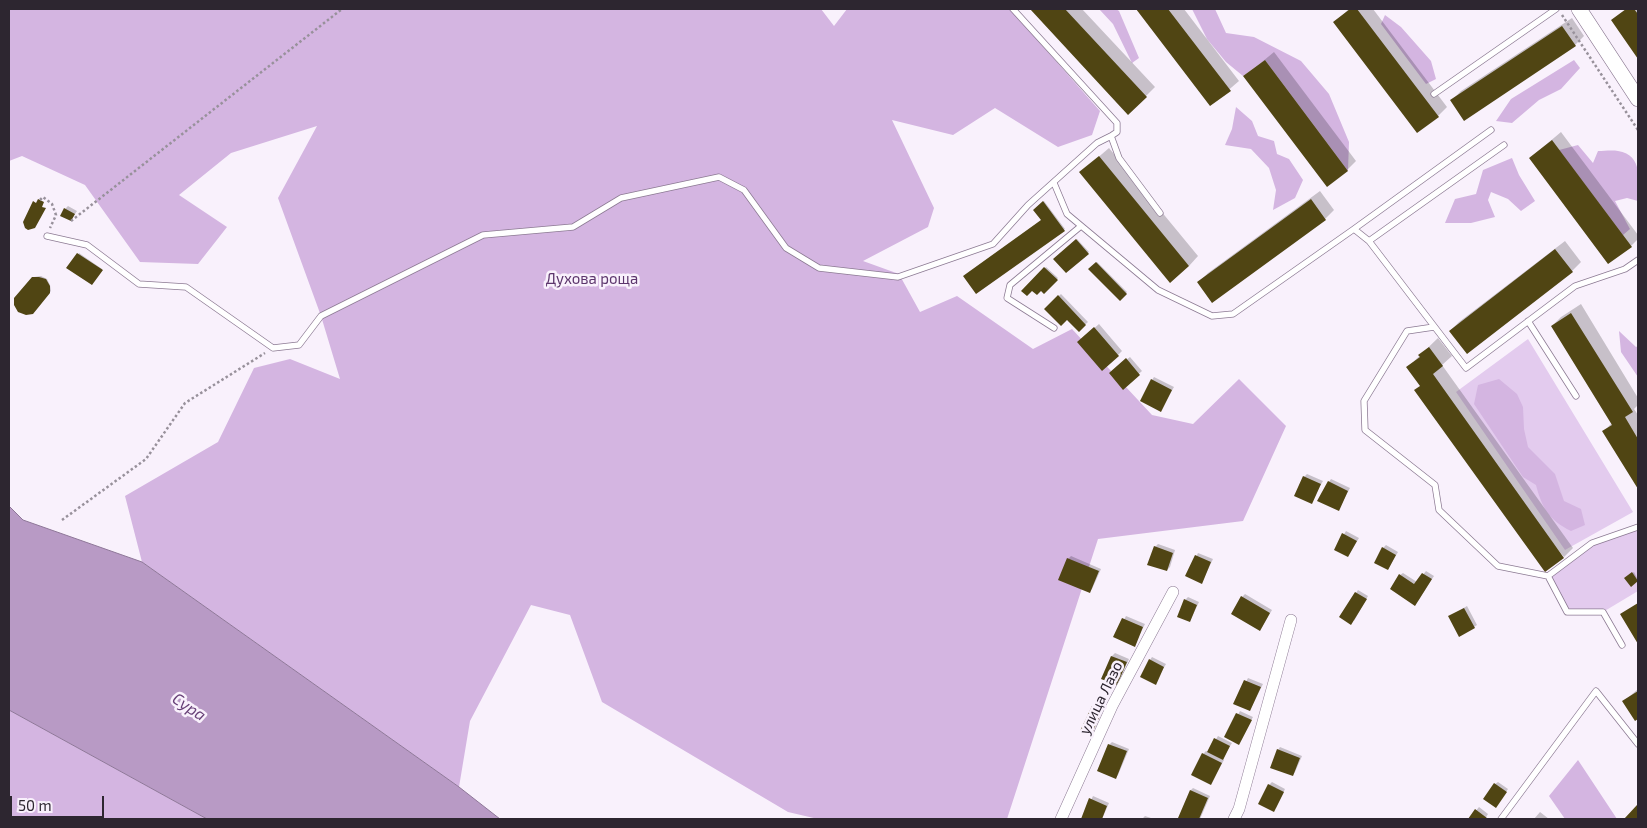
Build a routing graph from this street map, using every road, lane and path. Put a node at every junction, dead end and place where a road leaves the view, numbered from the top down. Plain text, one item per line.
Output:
1 (342, 9) edge
2 (1013, 9) edge
3 (1557, 9) edge
4 (1580, 9) edge
5 (1434, 94) dead end
6 (1638, 99) edge
7 (1491, 130) dead end
8 (1638, 130) edge
9 (1111, 136) junction
10 (1504, 145) dead end
11 (1054, 183) junction
12 (40, 200) dead end
13 (1160, 213) dead end
14 (71, 221) dead end
15 (1081, 226) junction
16 (1354, 229) junction
17 (47, 236) joint
18 (1369, 241) junction
19 (1638, 260) edge
20 (1528, 321) junction
21 (1434, 327) junction
22 (1054, 328) dead end
23 (273, 348) junction
24 (1576, 396) dead end
25 (62, 520) dead end
26 (1638, 527) edge
27 (1548, 576) junction
28 (1173, 592) dead end
29 (1291, 620) dead end
30 (1622, 645) dead end
31 (1638, 744) edge
32 (1061, 819) edge
33 (1234, 819) edge
34 (1501, 819) edge

1 - 14 path
2 - 9 lane
3 - 5 lane
3 - 8 path
4 - 6 street
7 - 16 lane
9 - 11 lane
9 - 13 lane
10 - 18 lane
11 - 15 lane
11 - 23 lane
12 - 17 path
15 - 16 lane
15 - 22 lane
16 - 18 lane
17 - 23 lane
18 - 21 lane
19 - 20 lane
20 - 21 lane
20 - 24 lane
21 - 27 lane
23 - 25 path
26 - 27 lane
27 - 30 lane
28 - 32 street, улица Лазо
29 - 33 street
31 - 34 lane

